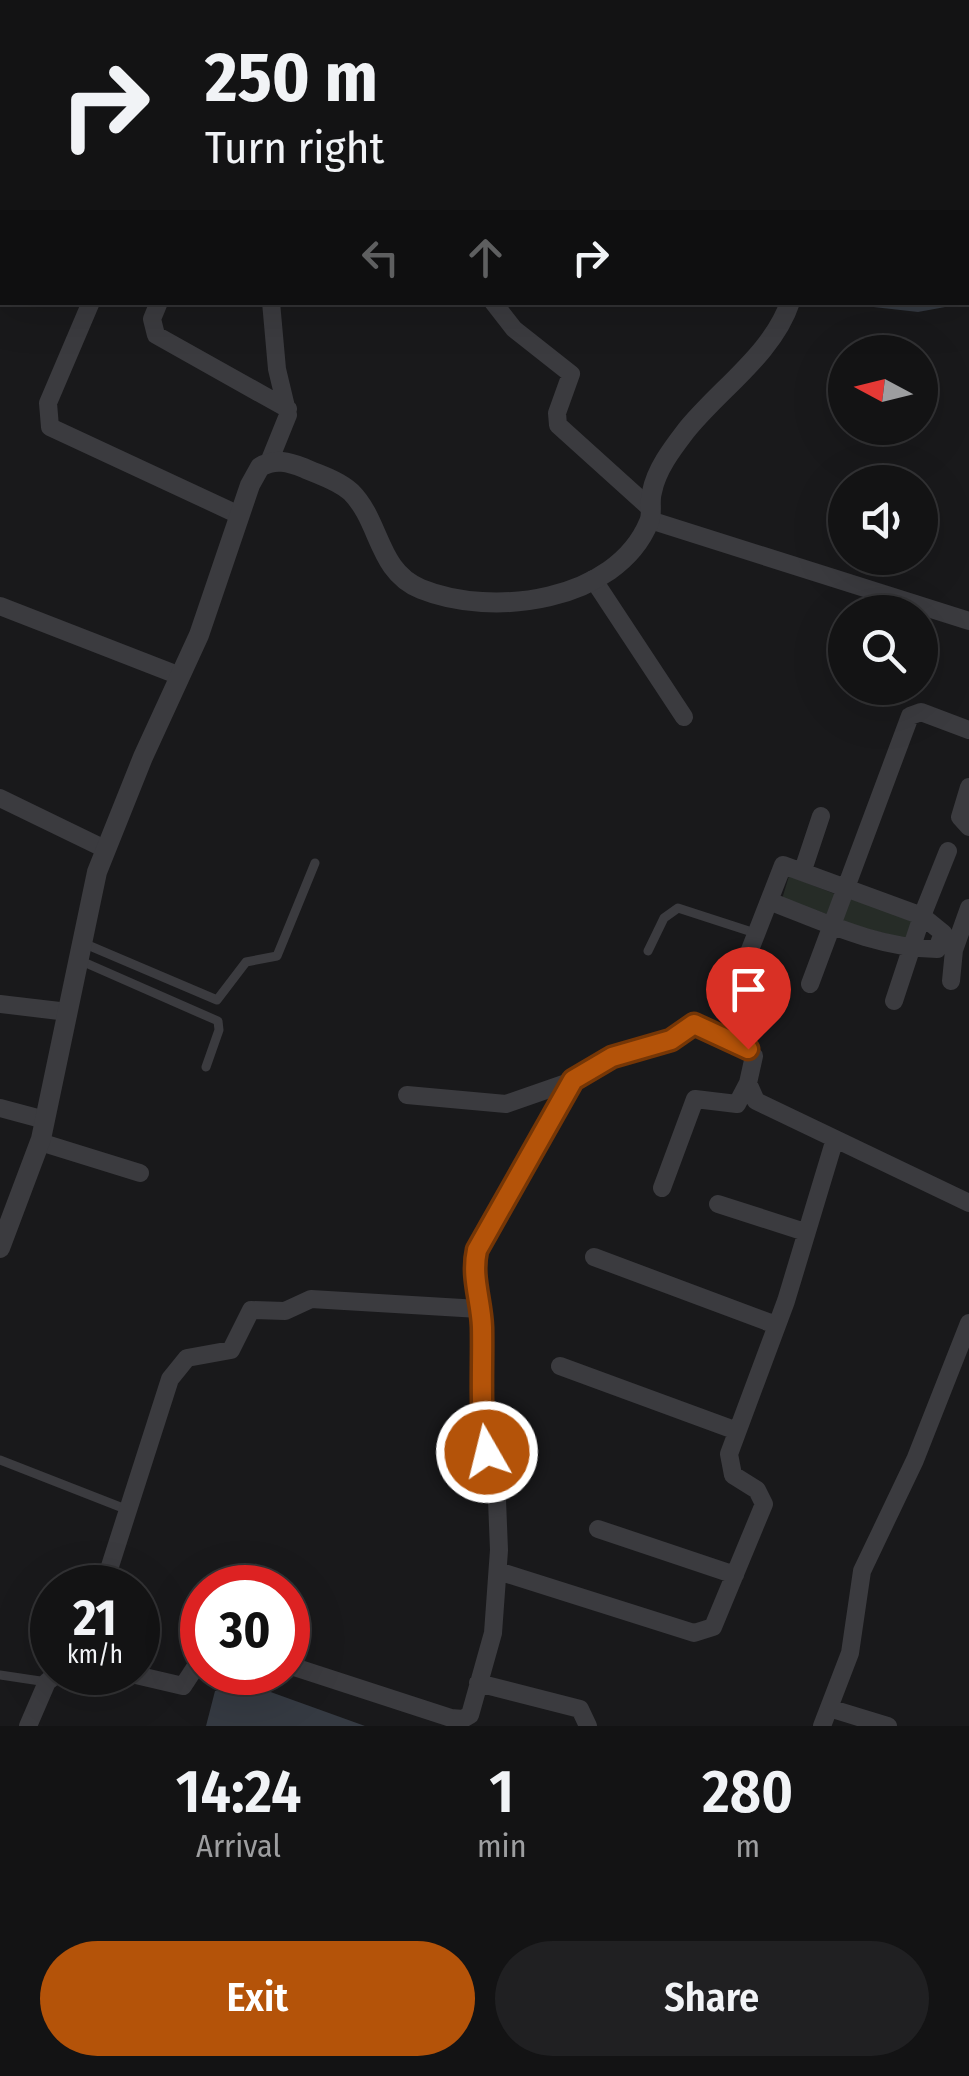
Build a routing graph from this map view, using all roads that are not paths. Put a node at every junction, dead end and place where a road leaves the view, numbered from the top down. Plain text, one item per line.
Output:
1 (91, 305) edge
2 (158, 305) edge
3 (271, 305) edge
4 (495, 305) edge
5 (789, 305) edge
6 (288, 409) junction
7 (268, 462) junction
8 (651, 514) junction
9 (239, 515) junction
10 (593, 580) junction
11 (0, 606) edge
12 (969, 621) edge
13 (180, 676) junction
14 (684, 716) dead end
15 (969, 730) edge
16 (969, 787) edge
17 (0, 798) edge
18 (821, 816) dead end
19 (969, 826) edge
20 (105, 850) junction
21 (948, 851) dead end
22 (315, 863) dead end
23 (803, 870) junction
24 (844, 888) junction
25 (769, 901) junction
26 (969, 908) edge
27 (922, 916) junction
28 (831, 924) junction
29 (756, 934) junction
30 (947, 946) junction
31 (912, 948) junction
32 (648, 951) dead end
33 (81, 952) junction
34 (738, 978) dead end
35 (950, 981) dead end
36 (810, 984) dead end
37 (894, 1001) dead end
38 (0, 1004) edge
39 (68, 1012) junction
40 (206, 1068) dead end
41 (573, 1080) junction
42 (748, 1083) junction
43 (407, 1095) dead end
44 (0, 1108) edge
45 (45, 1120) junction
46 (40, 1142) junction
47 (834, 1142) junction
48 (140, 1173) dead end
49 (662, 1188) dead end
50 (969, 1202) edge
51 (718, 1204) dead end
52 (805, 1232) junction
53 (0, 1248) edge
54 (594, 1256) dead end
55 (479, 1308) junction
56 (969, 1323) edge
57 (776, 1325) junction
58 (560, 1366) dead end
59 (737, 1430) junction
60 (1, 1463) edge
61 (128, 1510) junction
62 (598, 1530) dead end
63 (110, 1565) edge
64 (498, 1571) junction
65 (735, 1575) junction
66 (310, 1671) edge
67 (0, 1675) edge
68 (30, 1676) edge
69 (478, 1683) junction
70 (44, 1695) edge
71 (829, 1708) junction
72 (28, 1726) edge
73 (588, 1726) edge
74 (822, 1726) edge
75 (888, 1726) edge

1 - 9 street
2 - 6 street
3 - 6 street
4 - 8 street
5 - 8 street
6 - 7 street
7 - 9 street
7 - 10 street
8 - 10 street
8 - 12 street
9 - 13 street
10 - 14 street
11 - 13 street
13 - 20 street
15 - 24 street
16 - 19 street
17 - 20 street
18 - 23 street
20 - 33 street
21 - 27 street
22 - 33 lane
23 - 24 street
23 - 25 street
24 - 27 street
24 - 28 street
25 - 28 street
25 - 29 street
26 - 30 street
27 - 30 street
27 - 31 street
28 - 31 street
28 - 36 street
29 - 32 lane
29 - 34 street
30 - 31 street
30 - 35 street
31 - 37 street
33 - 39 street
33 - 40 lane
38 - 39 street
39 - 45 street
41 - 42 street
41 - 43 street
41 - 55 street
42 - 47 street
42 - 49 street
44 - 45 street
45 - 46 street
46 - 48 street
46 - 53 street
47 - 50 street
47 - 52 street
51 - 52 street
52 - 57 street
54 - 57 street
55 - 61 street
55 - 64 street
56 - 71 street
57 - 59 street
58 - 59 street
59 - 65 street
60 - 61 lane
61 - 63 street
62 - 65 street
64 - 65 street
64 - 69 street
66 - 69 street
67 - 68 lane
69 - 73 street
70 - 72 street
71 - 74 street
71 - 75 street

